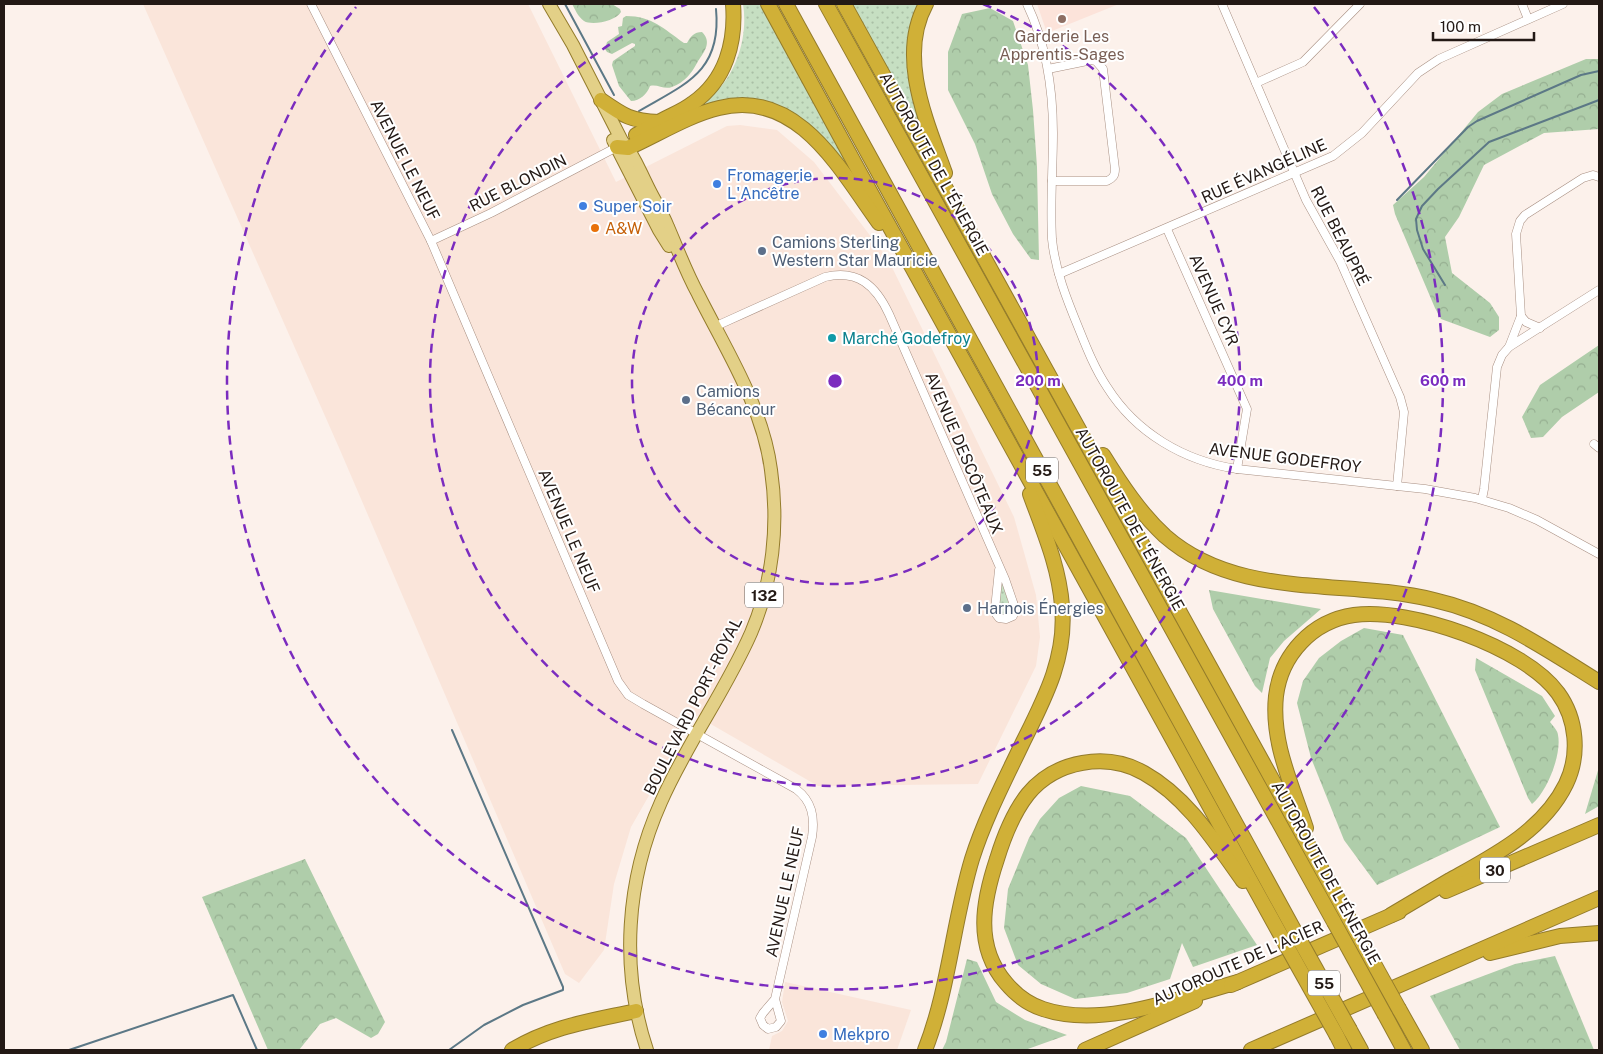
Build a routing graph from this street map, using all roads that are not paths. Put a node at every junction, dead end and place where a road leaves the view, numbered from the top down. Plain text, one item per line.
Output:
1 (311, 4) edge
2 (550, 4) edge
3 (733, 4) edge
4 (768, 4) edge
5 (786, 4) edge
6 (826, 4) edge
7 (844, 4) edge
8 (926, 4) edge
9 (1028, 4) edge
10 (1222, 4) edge
11 (1360, 4) edge
12 (1522, 4) edge
13 (1563, 4) edge
14 (1528, 19) junction
15 (1048, 69) junction
16 (1256, 83) junction
17 (601, 100) junction
18 (659, 122) junction
19 (622, 146) junction
20 (1295, 174) junction
21 (1599, 177) edge
22 (1052, 181) junction
23 (961, 216) junction
24 (1167, 228) junction
25 (431, 241) junction
26 (1059, 274) junction
27 (921, 283) junction
28 (1599, 290) edge
29 (1521, 316) junction
30 (714, 327) junction
31 (1540, 328) junction
32 (1508, 347) junction
33 (1049, 374) junction
34 (1017, 458) junction
35 (1237, 469) junction
36 (1397, 486) junction
37 (1482, 499) junction
38 (1599, 554) edge
39 (999, 570) junction
40 (1599, 682) edge
41 (696, 734) junction
42 (1599, 825) edge
43 (1314, 855) junction
44 (1599, 898) edge
45 (1391, 915) junction
46 (1277, 928) junction
47 (1599, 933) edge
48 (1450, 964) junction
49 (1238, 982) junction
50 (775, 999) dead end
51 (636, 1012) junction
52 (1408, 1025) junction
53 (1290, 1033) junction
54 (512, 1050) edge
55 (647, 1050) edge
56 (925, 1050) edge
57 (1085, 1050) edge
58 (1251, 1050) edge
59 (1262, 1050) edge
60 (1344, 1050) edge
61 (1361, 1050) edge
62 (1404, 1050) edge
63 (1422, 1050) edge
64 (1427, 1050) edge

1 - 25 street, AVENUE LE NEUF
2 - 17 main road, BOULEVARD PORT-ROYAL / 132
2 - 19 main road, BOULEVARD PORT-ROYAL / 132
3 - 18 highway
4 - 27 highway
5 - 61 highway, 55, bridge
6 - 62 highway, AUTOROUTE DE L'ÉNERGIE / 55, bridge
7 - 23 highway
8 - 23 highway
9 - 15 street, AVENUE GODEFROY
10 - 16 street, RUE BEAUPRÉ
11 - 16 street
12 - 14 street
13 - 14 street, RUE ÉVANGÉLINE
14 - 20 street, RUE ÉVANGÉLINE
15 - 22 street, AVENUE GODEFROY
15 - 22 street
16 - 20 street, RUE BEAUPRÉ
17 - 18 highway
17 - 19 main road, BOULEVARD PORT-ROYAL / 132
18 - 19 highway
19 - 25 street, RUE BLONDIN
19 - 27 highway
19 - 30 main road, BOULEVARD PORT-ROYAL / 132
20 - 24 street, RUE ÉVANGÉLINE
20 - 36 street, RUE BEAUPRÉ
21 - 29 street
22 - 26 street, AVENUE GODEFROY
23 - 33 highway
24 - 26 street, RUE ÉVANGÉLINE
24 - 35 street, AVENUE CYR
25 - 41 street, AVENUE LE NEUF
26 - 35 street, AVENUE GODEFROY
27 - 34 highway
28 - 31 street
29 - 31 street
29 - 32 street
30 - 39 street, AVENUE DESCÔTEAUX
30 - 41 main road, BOULEVARD PORT-ROYAL / 132
31 - 32 street
32 - 37 street
33 - 40 highway
33 - 43 highway
34 - 46 highway
34 - 56 highway
35 - 36 street, AVENUE GODEFROY
36 - 37 street, AVENUE GODEFROY
37 - 38 street, AVENUE GODEFROY
39 - 39 street, AVENUE DESCÔTEAUX
41 - 50 street, AVENUE LE NEUF
41 - 51 main road, BOULEVARD PORT-ROYAL / 132
42 - 45 highway, AUTOROUTE DE L'ACIER / 30
43 - 45 highway
43 - 52 highway, bridge
44 - 48 highway
45 - 49 highway, AUTOROUTE DE L'ACIER / 30
46 - 49 highway
46 - 60 highway, bridge
47 - 48 highway
48 - 53 highway
49 - 57 highway, AUTOROUTE DE L'ACIER / 30
51 - 54 highway
51 - 55 main road, BOULEVARD PORT-ROYAL / 132
52 - 63 highway
52 - 64 highway
53 - 58 highway
53 - 59 highway

